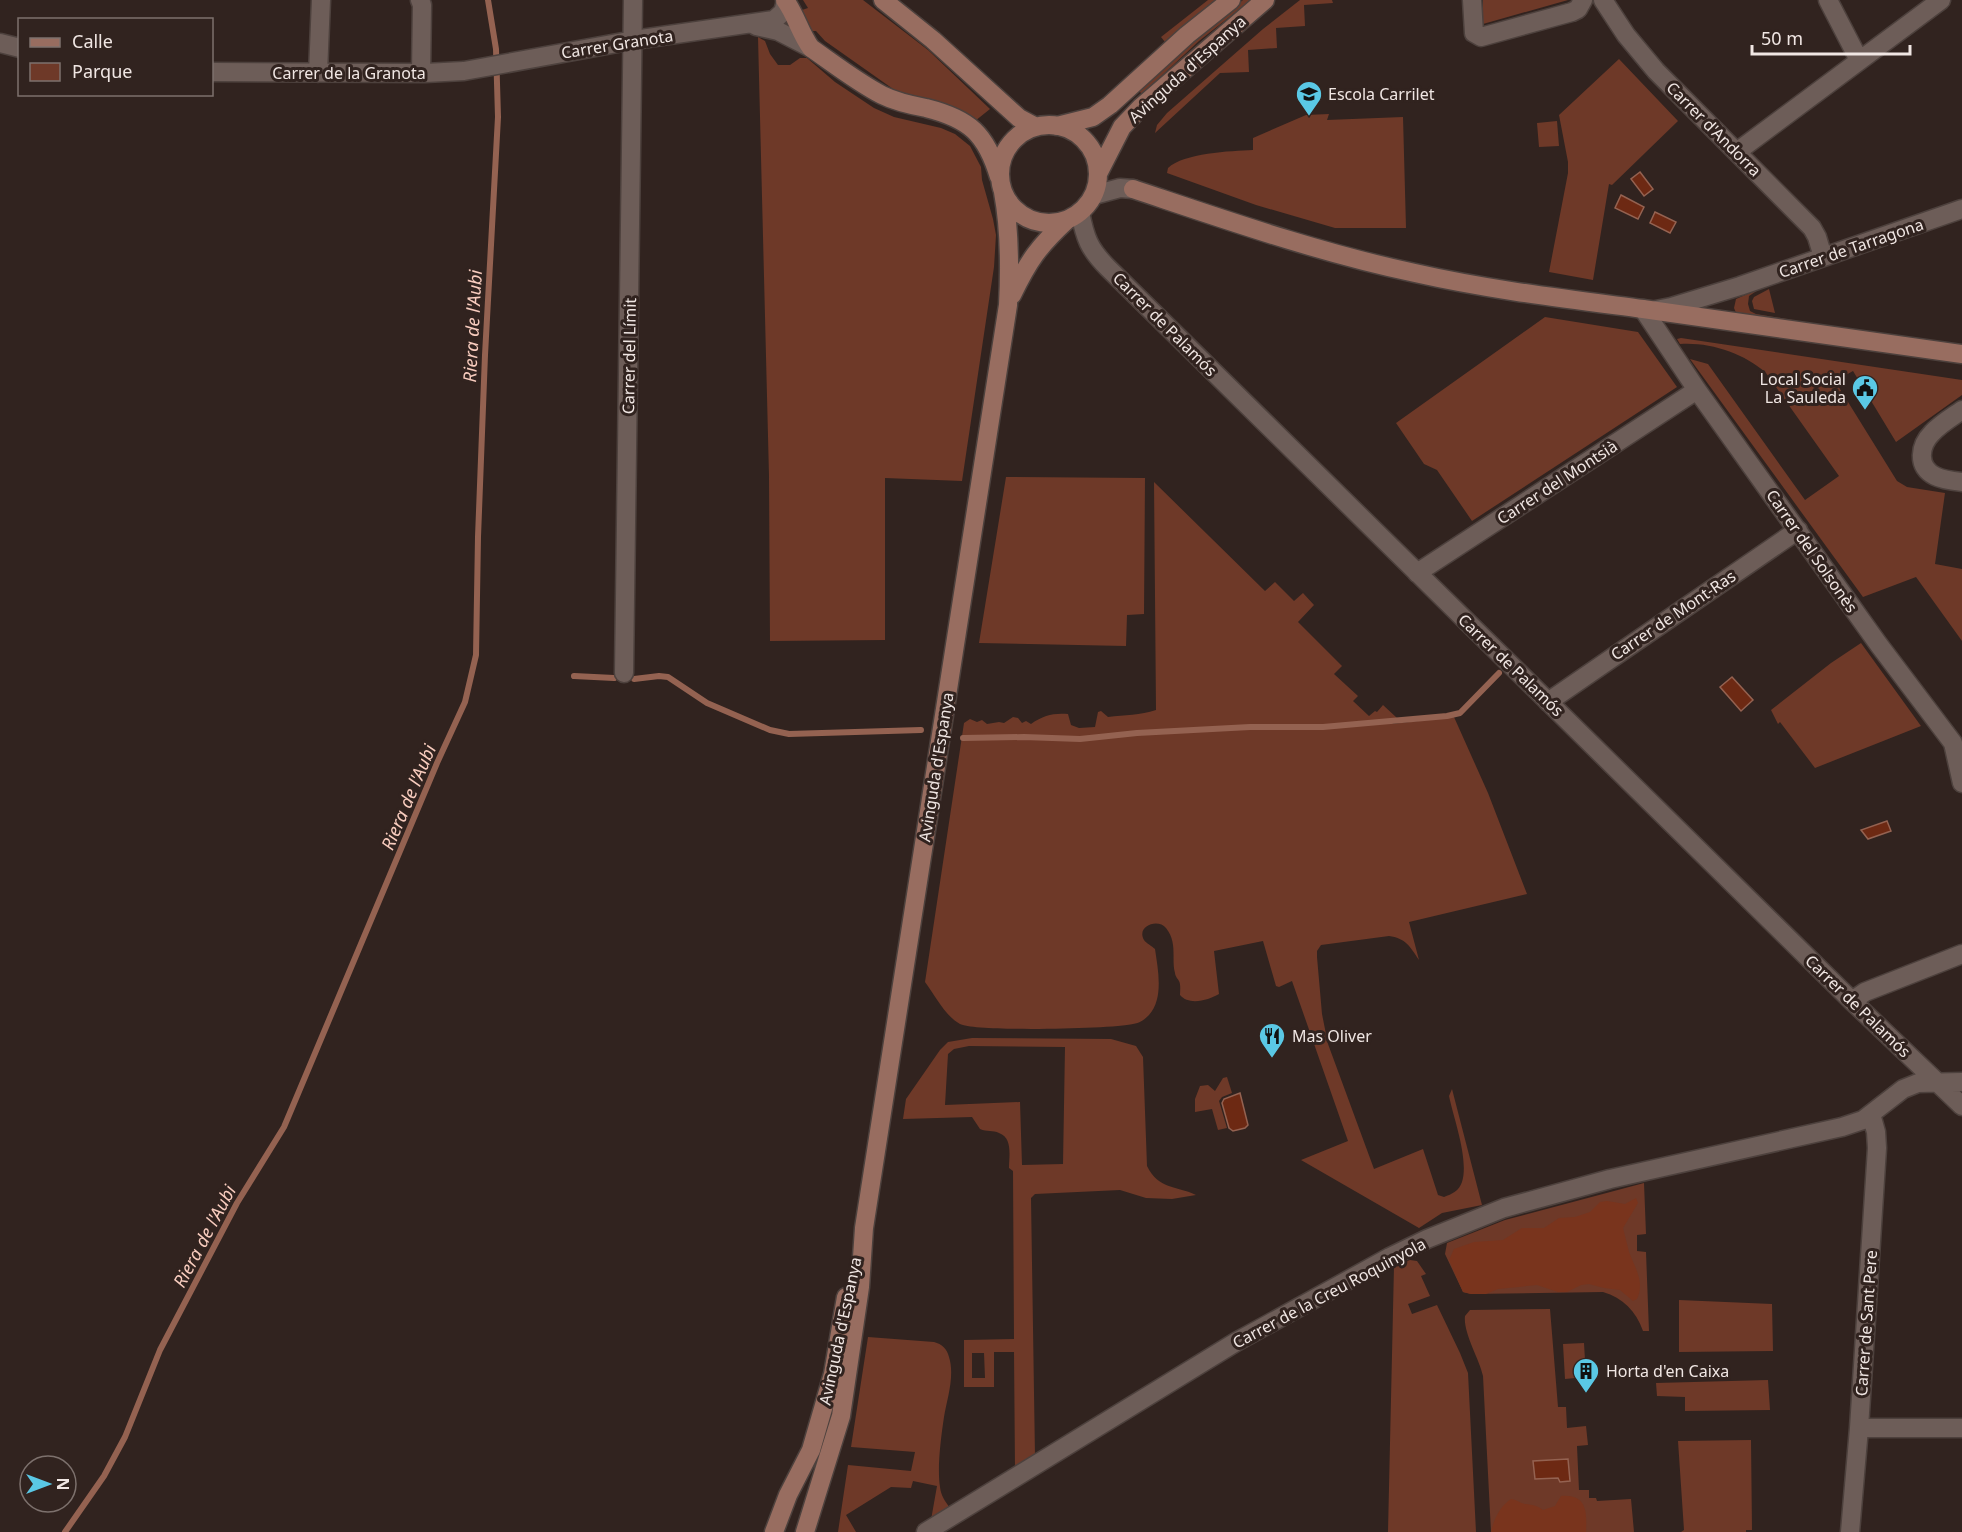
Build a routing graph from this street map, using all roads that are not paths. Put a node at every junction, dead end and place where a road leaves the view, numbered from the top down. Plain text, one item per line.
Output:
1 (321, 0) edge
2 (420, 0) edge
3 (633, 0) edge
4 (785, 0) edge
5 (883, 0) edge
6 (1231, 0) edge
7 (1265, 0) edge
8 (1472, 0) edge
9 (1583, 0) edge
10 (1603, 0) edge
11 (1828, 0) edge
12 (1941, 0) edge
13 (748, 25) junction
14 (633, 40) junction
15 (0, 43) edge
16 (18, 48) edge
17 (812, 48) junction
18 (1859, 60) junction
19 (486, 66) joint
20 (213, 72) edge
21 (318, 73) junction
22 (421, 73) junction
23 (1057, 126) junction
24 (1036, 127) junction
25 (1738, 151) junction
26 (1098, 174) junction
27 (1002, 187) junction
28 (1133, 189) joint
29 (1094, 195) junction
30 (1962, 209) edge
31 (1074, 216) junction
32 (1823, 257) junction
33 (1740, 286) junction
34 (1008, 305) junction
35 (1647, 316) junction
36 (1697, 317) junction
37 (1962, 354) edge
38 (1697, 390) junction
39 (1962, 410) edge
40 (1962, 482) edge
41 (1798, 530) junction
42 (1417, 573) junction
43 (624, 673) dead end
44 (1548, 702) junction
45 (1958, 742) edge
46 (1962, 783) edge
47 (1962, 954) edge
48 (1852, 1001) junction
49 (1936, 1082) junction
50 (1962, 1082) edge
51 (1962, 1106) edge
52 (1871, 1114) junction
53 (864, 1228) junction
54 (1859, 1428) junction
55 (1962, 1428) edge
56 (774, 1532) edge
57 (805, 1532) edge
58 (926, 1532) edge
59 (1850, 1532) edge

1 - 21 street
2 - 22 street
3 - 14 street, Carrer del Límit
4 - 13 street
4 - 17 main road
5 - 24 main road
6 - 23 main road, Avinguda d'Espanya
7 - 26 main road, Avinguda d'Espanya
8 - 9 street
10 - 25 street, Carrer d'Andorra
11 - 18 street
12 - 18 street
13 - 14 street, Carrer Granota
13 - 17 street
14 - 19 street, Carrer Granota
14 - 43 street, Carrer del Límit
15 - 16 street
17 - 27 main road
18 - 25 street
19 - 22 street, Carrer de la Granota
20 - 21 street, Carrer de la Granota
21 - 22 street, Carrer de la Granota
23 - 24 main road
23 - 26 main road
24 - 27 main road
25 - 32 street, Carrer d'Andorra
26 - 29 main road
27 - 31 main road
27 - 34 main road, Avinguda d'Espanya
28 - 29 street
28 - 35 main road
29 - 31 main road
30 - 32 street, Carrer de Tarragona
31 - 34 main road, Avinguda d'Espanya
31 - 42 street, Carrer de Palamós
32 - 33 street, Carrer de Tarragona
33 - 35 street, Carrer de Tarragona
33 - 36 street, Carrer de Tarragona
34 - 53 main road, Avinguda d'Espanya
35 - 36 main road
35 - 38 street, Carrer del Solsonès
36 - 37 main road
38 - 41 street, Carrer del Solsonès
38 - 42 street, Carrer del Montsià
39 - 40 street
41 - 44 street, Carrer de Mont-Ras
41 - 45 street, Carrer del Solsonès
42 - 44 street, Carrer de Palamós
44 - 48 street, Carrer de Palamós
45 - 46 street, Carrer del Solsonès
47 - 48 street
48 - 49 street, Carrer de Palamós
49 - 50 street, Carrer de la Creu Roquinyola
49 - 51 street, Carrer de Palamós
49 - 52 street, Carrer de la Creu Roquinyola
52 - 54 street, Carrer de Sant Pere
52 - 58 street, Carrer de la Creu Roquinyola
53 - 56 main road, Avinguda d'Espanya
53 - 57 main road, Avinguda d'Espanya
54 - 55 street
54 - 59 street, Carrer de Sant Pere

